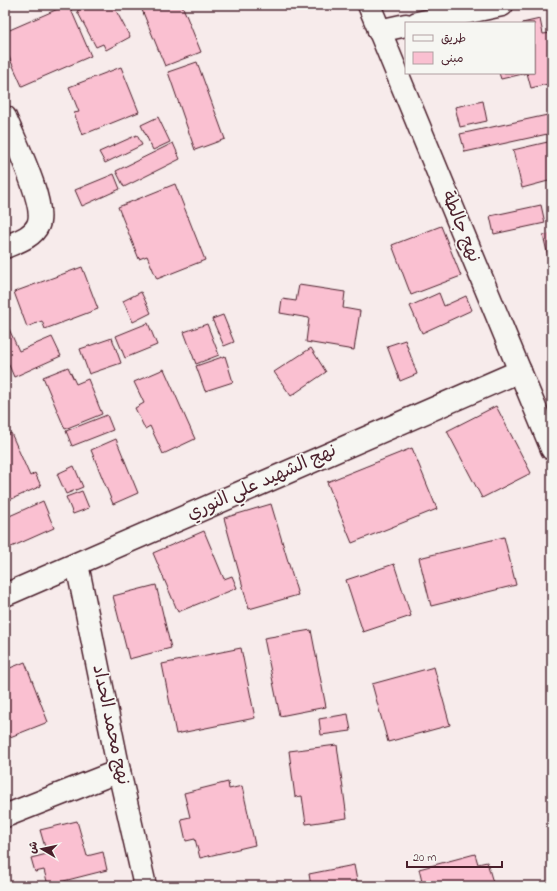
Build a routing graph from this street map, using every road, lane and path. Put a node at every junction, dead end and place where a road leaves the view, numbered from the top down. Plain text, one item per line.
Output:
1 (369, 5) edge
2 (502, 5) edge
3 (422, 22) edge
4 (405, 25) edge
5 (379, 31) junction
6 (5, 117) edge
7 (5, 247) edge
8 (520, 371) junction
9 (552, 448) edge
10 (77, 564) junction
11 (5, 595) edge
12 (119, 771) junction
13 (5, 816) edge
14 (145, 886) edge

1 - 5 street, نهج جالطة
2 - 3 street
4 - 5 street
5 - 8 street, نهج جالطة
6 - 7 street
8 - 9 street, نهج جالطة
8 - 10 street, نهج الشهيد علي النوري
10 - 11 street, نهج الشهيد علي النوري
10 - 12 street, نهج محمد الحداد
12 - 13 street
12 - 14 street, نهج محمد الحداد

